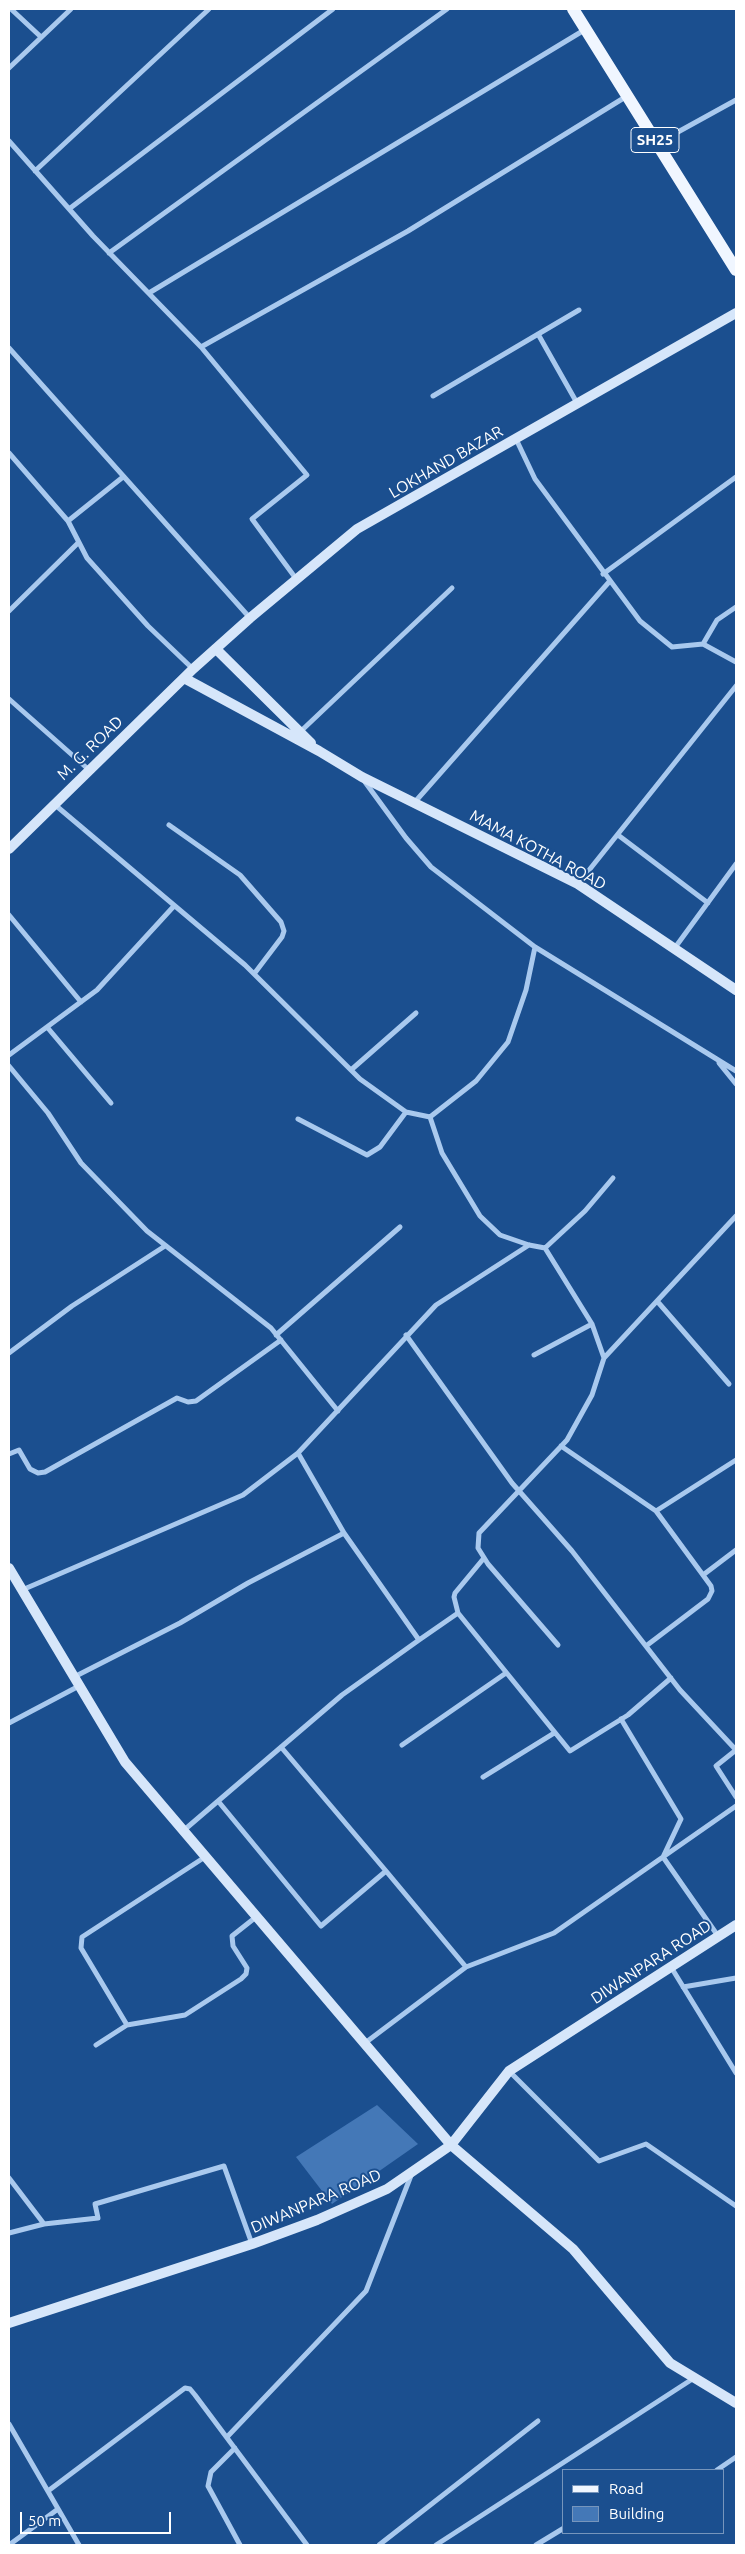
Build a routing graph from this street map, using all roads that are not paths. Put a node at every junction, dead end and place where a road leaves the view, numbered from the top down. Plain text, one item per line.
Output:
1 (10, 9) edge
2 (71, 9) edge
3 (210, 9) edge
4 (334, 9) edge
5 (447, 9) edge
6 (573, 9) edge
7 (586, 29) junction
8 (41, 37) junction
9 (9, 68) edge
10 (628, 96) junction
11 (736, 100) edge
12 (9, 141) edge
13 (657, 144) junction
14 (35, 171) junction
15 (69, 209) junction
16 (109, 252) junction
17 (736, 270) edge
18 (148, 293) junction
19 (579, 310) dead end
20 (736, 313) edge
21 (538, 334) junction
22 (200, 347) junction
23 (9, 348) edge
24 (433, 396) dead end
25 (577, 404) junction
26 (516, 439) junction
27 (9, 453) edge
28 (124, 477) junction
29 (736, 477) edge
30 (68, 521) junction
31 (79, 542) junction
32 (603, 574) junction
33 (296, 580) junction
34 (609, 582) junction
35 (452, 588) dead end
36 (736, 606) edge
37 (9, 611) edge
38 (250, 618) junction
39 (703, 644) junction
40 (216, 649) junction
41 (736, 662) edge
42 (194, 670) junction
43 (184, 678) junction
44 (736, 686) edge
45 (9, 699) edge
46 (300, 732) junction
47 (319, 751) junction
48 (88, 769) junction
49 (362, 777) junction
50 (414, 803) junction
51 (54, 804) junction
52 (170, 825) dead end
53 (618, 835) junction
54 (9, 849) edge
55 (736, 864) edge
56 (578, 884) junction
57 (708, 903) junction
58 (174, 906) junction
59 (9, 915) edge
60 (535, 947) junction
61 (674, 949) junction
62 (254, 974) junction
63 (736, 990) edge
64 (81, 1002) junction
65 (416, 1013) dead end
66 (47, 1027) junction
67 (9, 1055) edge
68 (716, 1058) junction
69 (9, 1066) edge
70 (351, 1070) junction
71 (736, 1071) edge
72 (736, 1084) edge
73 (111, 1103) dead end
74 (406, 1112) junction
75 (430, 1117) junction
76 (298, 1119) dead end
77 (613, 1178) dead end
78 (736, 1216) edge
79 (400, 1227) dead end
80 (529, 1245) junction
81 (165, 1246) junction
82 (546, 1248) junction
83 (657, 1301) junction
84 (592, 1324) junction
85 (276, 1335) junction
86 (406, 1335) junction
87 (280, 1340) junction
88 (9, 1353) edge
89 (534, 1355) dead end
90 (604, 1358) junction
91 (729, 1384) dead end
92 (338, 1411) junction
93 (561, 1446) junction
94 (9, 1454) edge
95 (298, 1454) junction
96 (736, 1460) edge
97 (518, 1489) junction
98 (656, 1511) junction
99 (344, 1533) junction
100 (736, 1550) edge
101 (484, 1558) junction
102 (9, 1568) edge
103 (703, 1576) junction
104 (22, 1590) junction
105 (458, 1613) junction
106 (419, 1640) junction
107 (558, 1645) dead end
108 (646, 1646) junction
109 (506, 1673) junction
110 (670, 1678) junction
111 (77, 1682) junction
112 (621, 1719) junction
113 (9, 1723) edge
114 (554, 1733) junction
115 (402, 1746) dead end
116 (281, 1747) junction
117 (482, 1777) dead end
118 (736, 1797) edge
119 (218, 1801) junction
120 (736, 1806) edge
121 (183, 1831) junction
122 (205, 1857) junction
123 (663, 1857) junction
124 (386, 1871) junction
125 (256, 1917) junction
126 (736, 1925) edge
127 (718, 1936) junction
128 (671, 1966) junction
129 (466, 1967) junction
130 (736, 1978) edge
131 (683, 1987) junction
132 (127, 2025) junction
133 (364, 2043) junction
134 (96, 2045) dead end
135 (509, 2071) junction
136 (736, 2073) edge
137 (451, 2145) junction
138 (413, 2171) junction
139 (9, 2178) edge
140 (736, 2206) edge
141 (44, 2224) junction
142 (9, 2233) edge
143 (252, 2244) junction
144 (9, 2323) edge
145 (694, 2378) junction
146 (736, 2403) edge
147 (538, 2422) dead end
148 (9, 2424) edge
149 (227, 2437) junction
150 (234, 2448) junction
151 (736, 2457) edge
152 (718, 2469) edge
153 (48, 2492) junction
154 (58, 2509) junction
155 (562, 2529) edge
156 (9, 2545) edge
157 (79, 2545) edge
158 (240, 2545) edge
159 (307, 2545) edge
160 (379, 2545) edge
161 (436, 2545) edge
162 (536, 2545) edge

1 - 8 street
2 - 8 street
3 - 14 street
4 - 15 street
5 - 16 street
6 - 7 main road, SH25
7 - 10 main road, SH25
7 - 18 street
8 - 9 street
10 - 13 main road, SH25
10 - 22 street
11 - 13 street
12 - 14 street
13 - 17 main road, SH25
14 - 15 street
15 - 16 street
16 - 18 street
18 - 22 street
19 - 21 street
20 - 25 street, LOKHAND BAZAR
21 - 24 street
21 - 25 street
22 - 33 street
23 - 28 street
25 - 26 street, LOKHAND BAZAR
26 - 32 street
26 - 33 street, LOKHAND BAZAR
27 - 30 street
28 - 30 street
28 - 38 street
29 - 32 street
30 - 31 street
31 - 37 street
31 - 42 street
32 - 34 street
33 - 38 street, LOKHAND BAZAR
34 - 39 street
34 - 50 street
35 - 46 street
36 - 39 street
38 - 40 street, LOKHAND BAZAR
39 - 41 street
40 - 42 street, LOKHAND BAZAR
40 - 46 street, MAMA KOTHA ROAD
42 - 43 street, M. G. ROAD
43 - 47 street, MAMA KOTHA ROAD
43 - 48 street, M. G. ROAD
44 - 53 street
45 - 48 street
46 - 47 street, MAMA KOTHA ROAD
47 - 49 street, MAMA KOTHA ROAD
48 - 51 street, M. G. ROAD
49 - 50 street, MAMA KOTHA ROAD
49 - 60 street
50 - 56 street, MAMA KOTHA ROAD
51 - 54 street, M. G. ROAD
51 - 58 street
52 - 62 street
53 - 56 street
53 - 57 street
55 - 57 street
56 - 61 street, MAMA KOTHA ROAD
57 - 61 street
58 - 62 street
58 - 64 street
59 - 64 street
60 - 68 street
60 - 75 street
61 - 63 street, MAMA KOTHA ROAD
62 - 70 street
64 - 66 street
65 - 70 street
66 - 67 street
66 - 73 street
68 - 71 street
68 - 72 street
69 - 81 street
70 - 74 street
74 - 75 street
74 - 76 street
75 - 80 street
77 - 82 street
78 - 83 street
79 - 85 street
80 - 82 street
80 - 86 street
81 - 85 street
81 - 88 street
82 - 84 street
83 - 90 street
83 - 91 street
84 - 89 street
84 - 90 street
85 - 87 street
86 - 92 street
86 - 97 street
87 - 92 street
87 - 94 street
90 - 93 street
92 - 95 street
93 - 97 street
93 - 98 street
95 - 99 street
95 - 104 street
96 - 98 street
97 - 101 street
97 - 108 street
98 - 103 street
99 - 106 street
99 - 111 street
100 - 103 street
101 - 105 street
101 - 107 street
102 - 104 street
103 - 108 street
104 - 111 street
105 - 106 street
105 - 109 street
106 - 116 street
108 - 110 street
109 - 114 street
109 - 115 street
110 - 112 street
110 - 118 street
111 - 113 street
111 - 121 street
112 - 114 street
112 - 123 street
114 - 117 street
116 - 119 street
116 - 124 street
119 - 121 street
119 - 124 street
120 - 123 street
121 - 122 street
122 - 125 street
122 - 132 street
123 - 127 street
123 - 129 street
124 - 129 street
125 - 132 street
125 - 133 street
126 - 127 street, DIWANPARA ROAD
127 - 128 street, DIWANPARA ROAD
128 - 131 street
128 - 135 street, DIWANPARA ROAD
129 - 133 street
130 - 131 street
131 - 136 street
132 - 134 street
133 - 137 street
135 - 137 street, DIWANPARA ROAD
135 - 140 street
137 - 138 street, DIWANPARA ROAD
137 - 145 street
138 - 143 street, DIWANPARA ROAD
138 - 149 street
139 - 141 street
141 - 142 street
141 - 143 street
143 - 144 street, DIWANPARA ROAD
145 - 146 street
145 - 161 street
147 - 160 street
148 - 153 street
149 - 150 street
149 - 153 street
150 - 158 street
150 - 159 street
151 - 152 street
153 - 154 street
154 - 156 street
154 - 157 street
155 - 162 street

